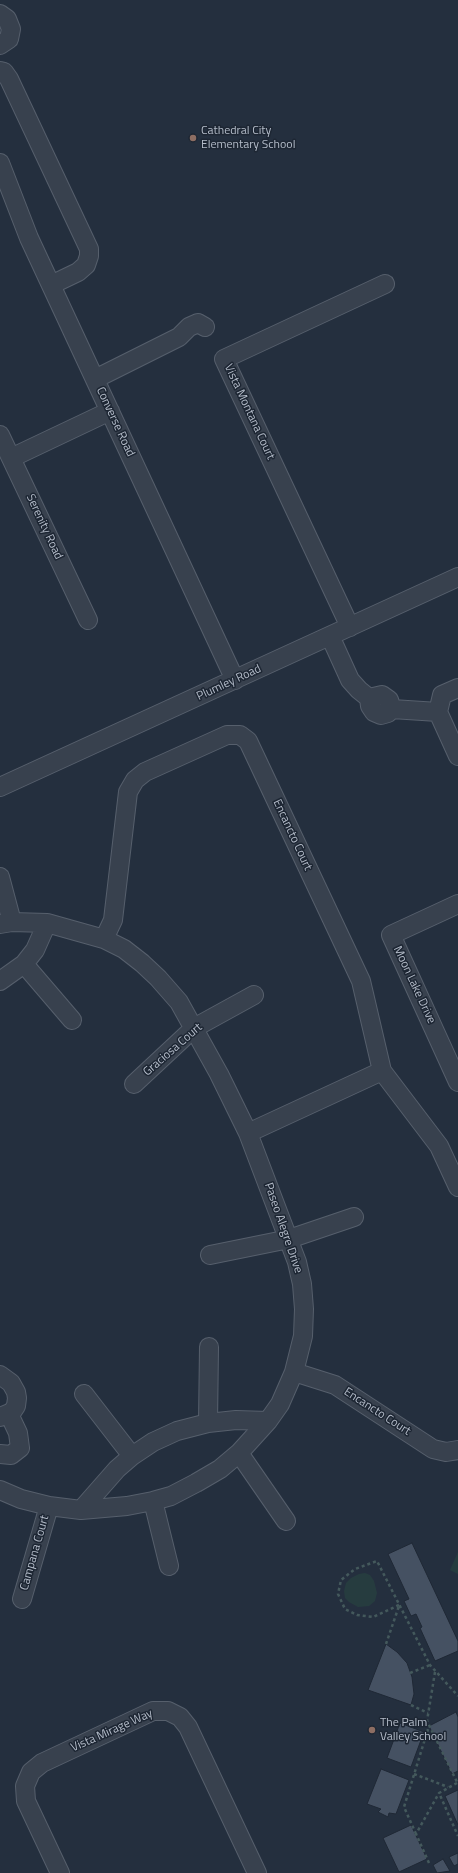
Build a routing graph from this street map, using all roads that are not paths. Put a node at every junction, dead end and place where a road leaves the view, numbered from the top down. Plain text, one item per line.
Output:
1 (0, 14) edge
2 (0, 45) edge
3 (0, 71) edge
4 (0, 163) edge
5 (385, 284) dead end
6 (51, 285) junction
7 (205, 327) dead end
8 (95, 379) junction
9 (110, 411) junction
10 (0, 435) edge
11 (11, 458) junction
12 (458, 577) edge
13 (88, 620) dead end
14 (350, 627) junction
15 (330, 636) junction
16 (235, 680) junction
17 (458, 688) edge
18 (438, 712) junction
19 (458, 756) edge
20 (0, 787) edge
21 (0, 877) edge
22 (458, 904) edge
23 (6, 923) edge
24 (48, 923) junction
25 (104, 939) junction
26 (24, 964) junction
27 (0, 981) edge
28 (254, 995) dead end
29 (72, 1020) dead end
30 (194, 1028) junction
31 (382, 1071) junction
32 (458, 1082) edge
33 (134, 1084) dead end
34 (248, 1133) junction
35 (458, 1187) edge
36 (354, 1217) dead end
37 (289, 1239) junction
38 (210, 1255) dead end
39 (209, 1347) dead end
40 (294, 1372) junction
41 (0, 1375) edge
42 (84, 1394) dead end
43 (4, 1415) edge
44 (268, 1421) junction
45 (208, 1423) junction
46 (458, 1450) edge
47 (0, 1454) edge
48 (238, 1454) junction
49 (132, 1456) junction
50 (0, 1490) edge
51 (153, 1502) junction
52 (49, 1506) junction
53 (81, 1510) junction
54 (286, 1521) dead end
55 (169, 1566) dead end
56 (22, 1600) dead end
57 (60, 1873) edge
58 (257, 1873) edge

1 - 2 street
3 - 6 street
4 - 6 street, Converse Road
5 - 14 street, Vista Montana Court
6 - 8 street, Converse Road
7 - 8 street
8 - 9 street, Converse Road
9 - 11 street
9 - 16 street, Converse Road
10 - 11 street, Serenity Road
11 - 13 street, Serenity Road
12 - 14 street, Plumley Road
14 - 15 street, Plumley Road
15 - 16 street, Plumley Road
15 - 18 street
16 - 20 street, Plumley Road
17 - 18 street
18 - 19 street
21 - 23 street
22 - 32 street, Moon Lake Drive
23 - 24 street, Paseo Alegre Drive
24 - 25 street, Paseo Alegre Drive
24 - 26 street
25 - 30 street, Paseo Alegre Drive
25 - 31 street, Encancto Court
26 - 27 street
26 - 29 street
28 - 30 street, Graciosa Court
30 - 33 street, Graciosa Court
30 - 34 street, Paseo Alegre Drive
31 - 34 street
31 - 35 street, Encancto Court
34 - 37 street, Paseo Alegre Drive
36 - 37 street
37 - 38 street
37 - 40 street, Paseo Alegre Drive
39 - 45 street
40 - 44 street, Paseo Alegre Drive
40 - 46 street, Encancto Court
41 - 43 street
42 - 49 street
43 - 47 street
44 - 45 street
44 - 48 street, Paseo Alegre Drive
45 - 49 street
48 - 51 street, Paseo Alegre Drive
48 - 54 street
49 - 53 street
50 - 52 street, Paseo Alegre Drive
51 - 53 street, Paseo Alegre Drive
51 - 55 street
52 - 53 street, Paseo Alegre Drive
52 - 56 street, Campana Court
57 - 58 street, Vista Mirage Way

